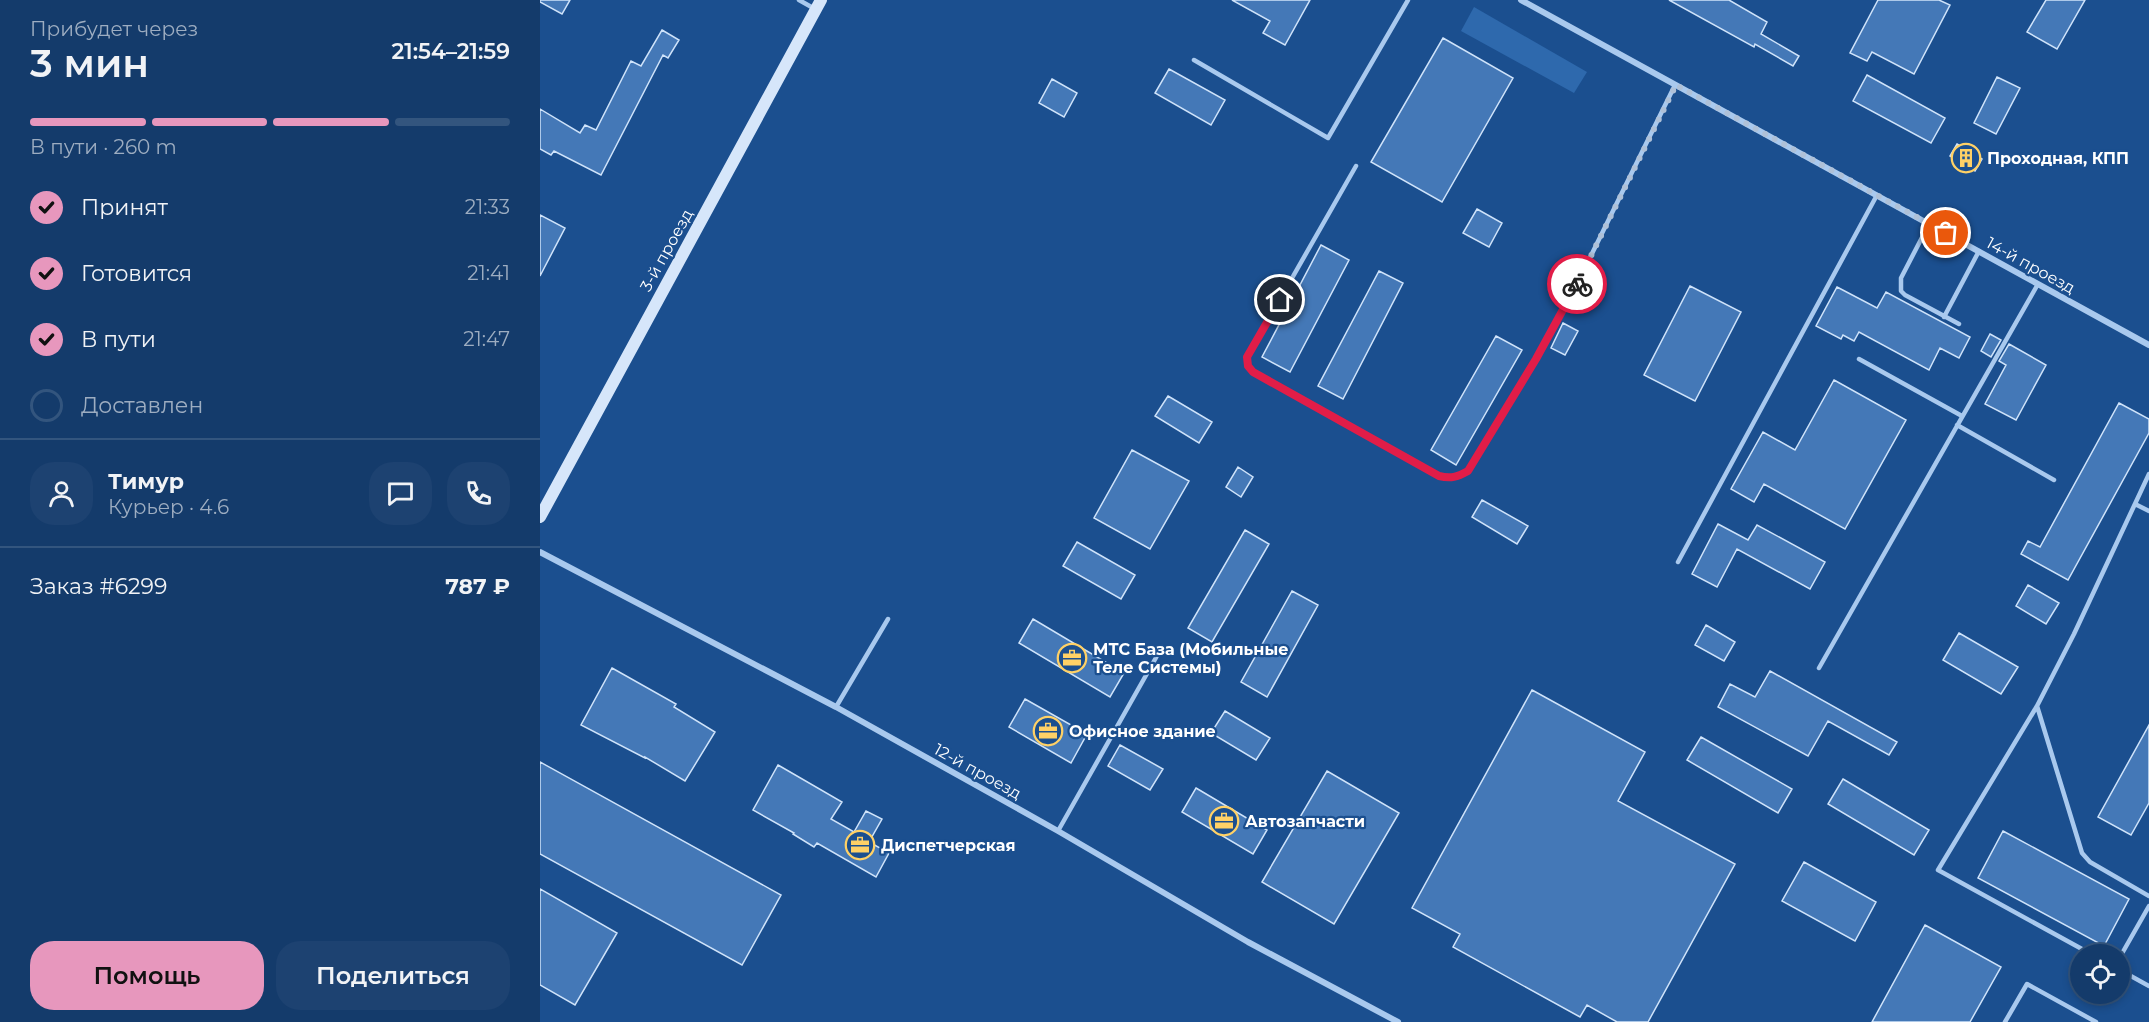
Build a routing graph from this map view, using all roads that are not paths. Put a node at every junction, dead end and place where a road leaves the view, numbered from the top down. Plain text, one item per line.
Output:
1 (799, 0) edge
2 (1408, 0) edge
3 (1521, 0) edge
4 (819, 5) edge
5 (1194, 60) dead end
6 (1676, 85) junction
7 (1356, 166) dead end
8 (1877, 195) junction
9 (1929, 224) junction
10 (1979, 252) junction
11 (2038, 284) junction
12 (1944, 317) junction
13 (1959, 324) dead end
14 (2149, 345) edge
15 (1859, 359) dead end
16 (1962, 416) junction
17 (1957, 425) junction
18 (2149, 474) edge
19 (2055, 480) dead end
20 (2135, 504) junction
21 (2149, 511) edge
22 (540, 517) edge
23 (540, 552) edge
24 (1678, 562) dead end
25 (888, 619) dead end
26 (1162, 647) dead end
27 (1819, 668) dead end
28 (2037, 706) junction
29 (836, 707) junction
30 (1058, 831) junction
31 (2149, 896) edge
32 (2149, 906) edge
33 (2073, 944) edge
34 (2127, 944) edge
35 (2130, 976) edge
36 (2149, 986) edge
37 (1398, 1022) edge
38 (2006, 1022) edge
39 (2096, 1022) edge

1 - 4 lane
2 - 5 lane
3 - 6 street, 14-й проезд
4 - 22 street, 3-й проезд
6 - 7 lane
6 - 8 street, 14-й проезд
8 - 9 street, 14-й проезд
8 - 24 lane
9 - 10 street, 14-й проезд
9 - 12 lane
10 - 11 street, 14-й проезд
10 - 12 lane
11 - 14 street, 14-й проезд
11 - 16 lane
12 - 13 lane
15 - 16 lane
16 - 17 lane
17 - 19 lane
17 - 27 lane
18 - 20 lane
20 - 21 lane
20 - 28 lane
23 - 29 street, 12-й проезд
25 - 29 lane
26 - 30 lane
28 - 31 lane
28 - 33 lane
29 - 30 street, 12-й проезд
30 - 37 street, 12-й проезд
32 - 34 lane
35 - 36 lane
38 - 39 lane

